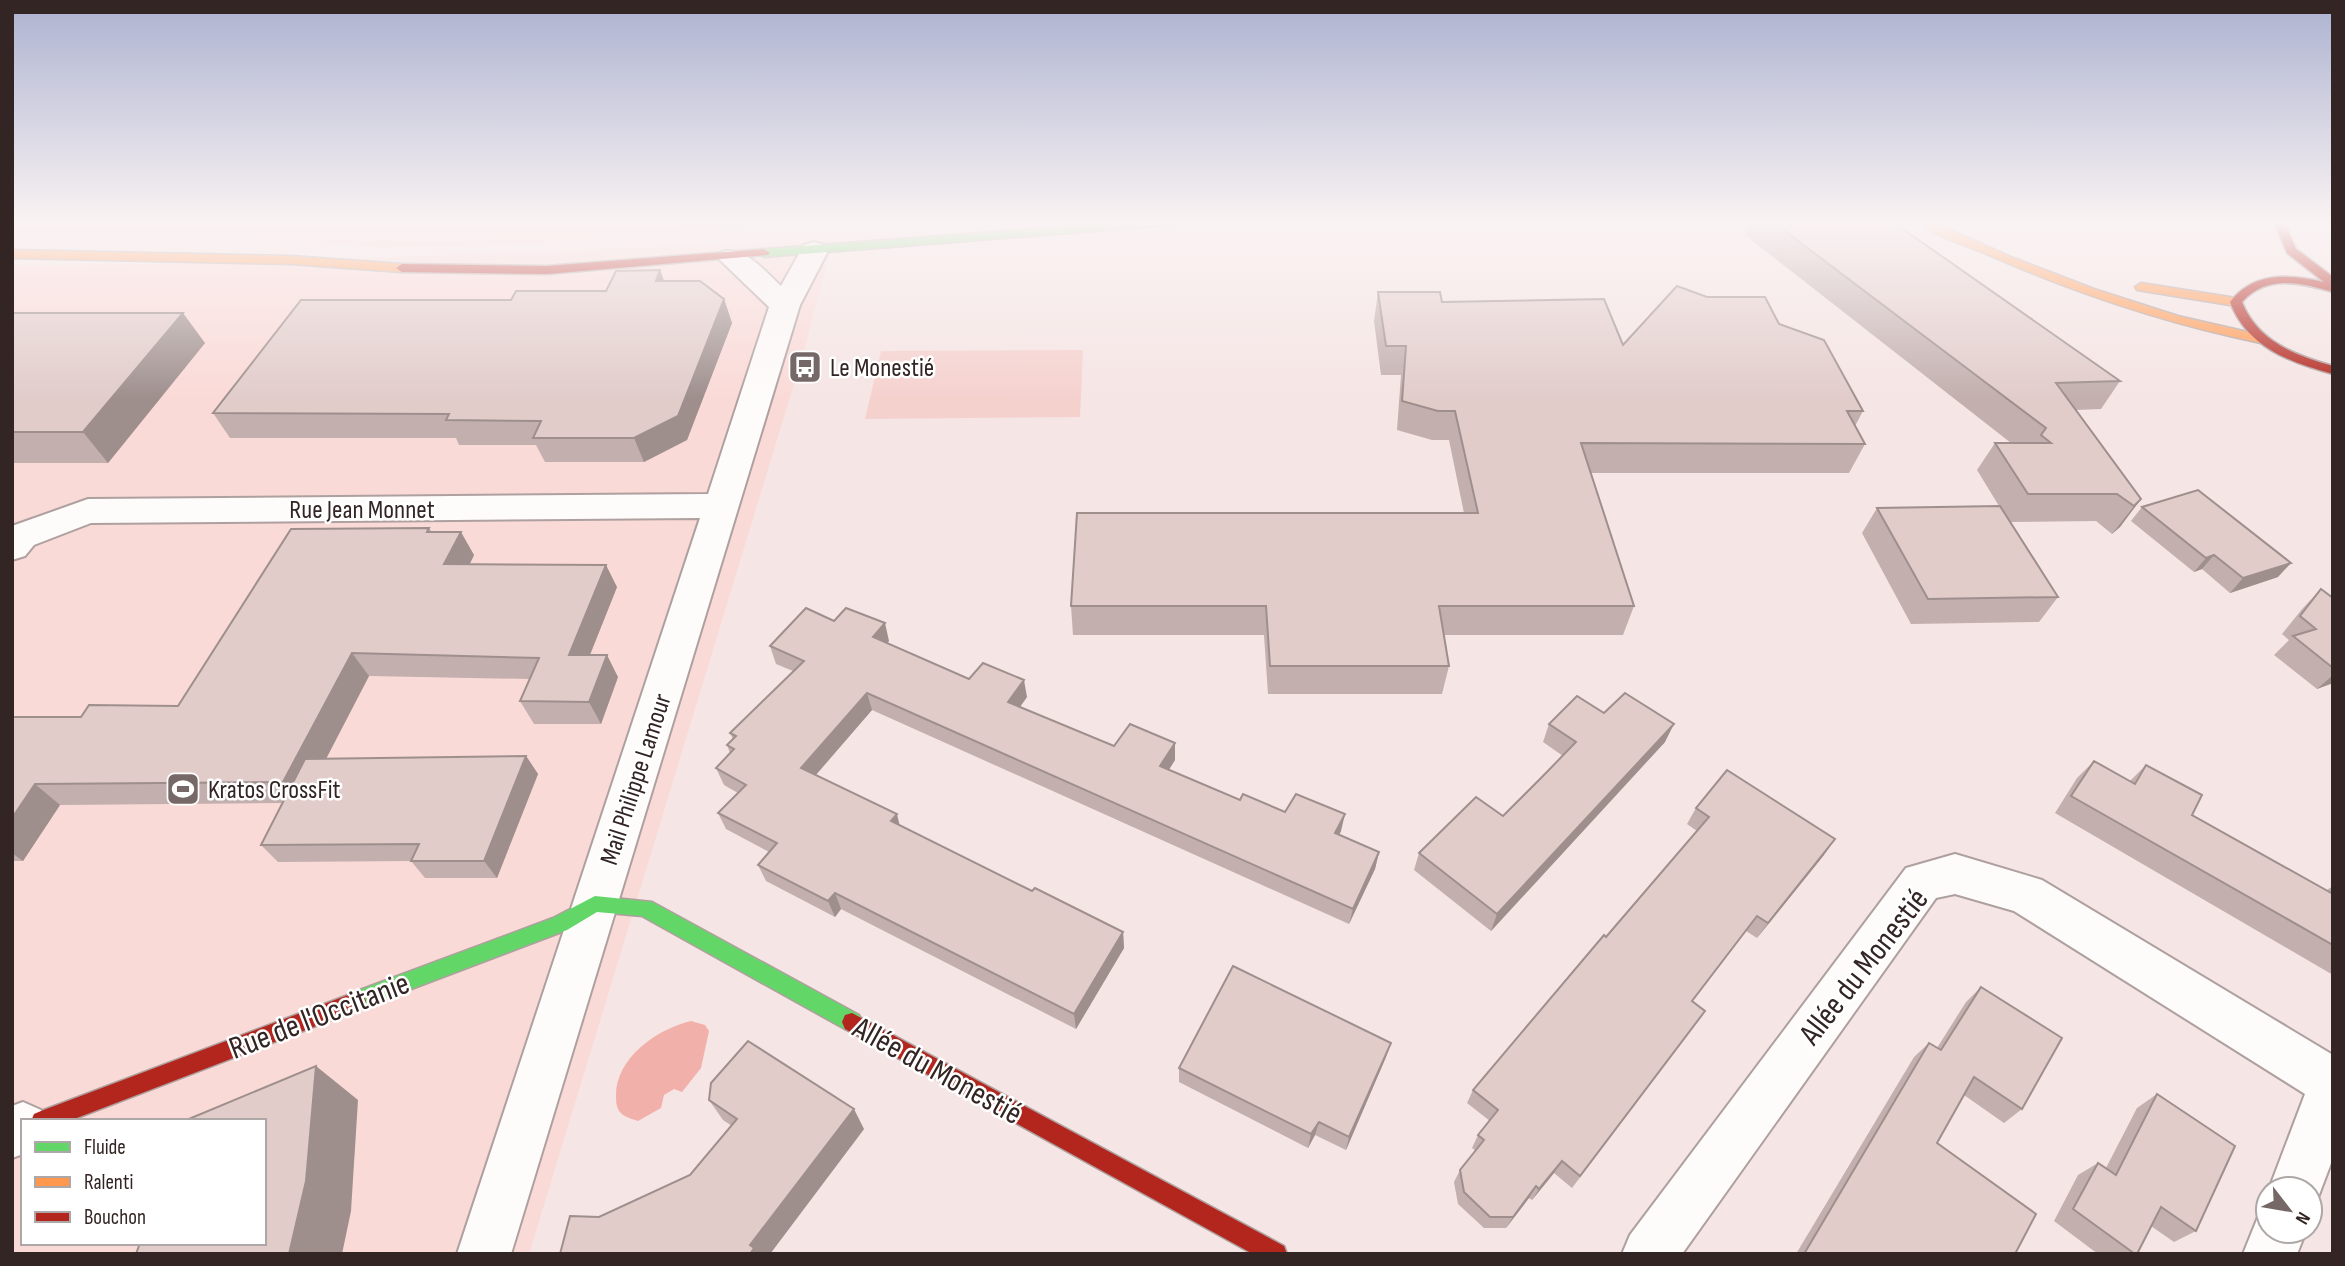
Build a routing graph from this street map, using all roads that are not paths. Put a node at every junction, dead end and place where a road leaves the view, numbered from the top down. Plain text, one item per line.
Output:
1 (758, 281) edge
2 (798, 281) edge
3 (2056, 281) edge
4 (2256, 281) edge
5 (2294, 281) edge
6 (2123, 284) dead end
7 (2333, 286) edge
8 (2236, 302) junction
9 (785, 305) junction
10 (2261, 339) junction
11 (2333, 370) edge
12 (721, 506) junction
13 (12, 547) edge
14 (595, 904) junction
15 (2333, 1086) edge
16 (46, 1119) edge
17 (2300, 1175) edge
18 (484, 1254) edge
19 (1276, 1254) edge
20 (1649, 1254) edge

1 - 9 street
2 - 9 street, Mail Philippe Lamour
3 - 10 street
4 - 8 street
5 - 7 street
6 - 8 street
8 - 10 street
9 - 12 street, Mail Philippe Lamour
10 - 11 street
12 - 13 street, Rue Jean Monnet
12 - 14 street, Mail Philippe Lamour
14 - 16 street, Rue de l'Occitanie
14 - 18 street, Mail Philippe Lamour
14 - 19 street, Allée du Monestié
15 - 17 street
15 - 20 street, Allée du Monestié

